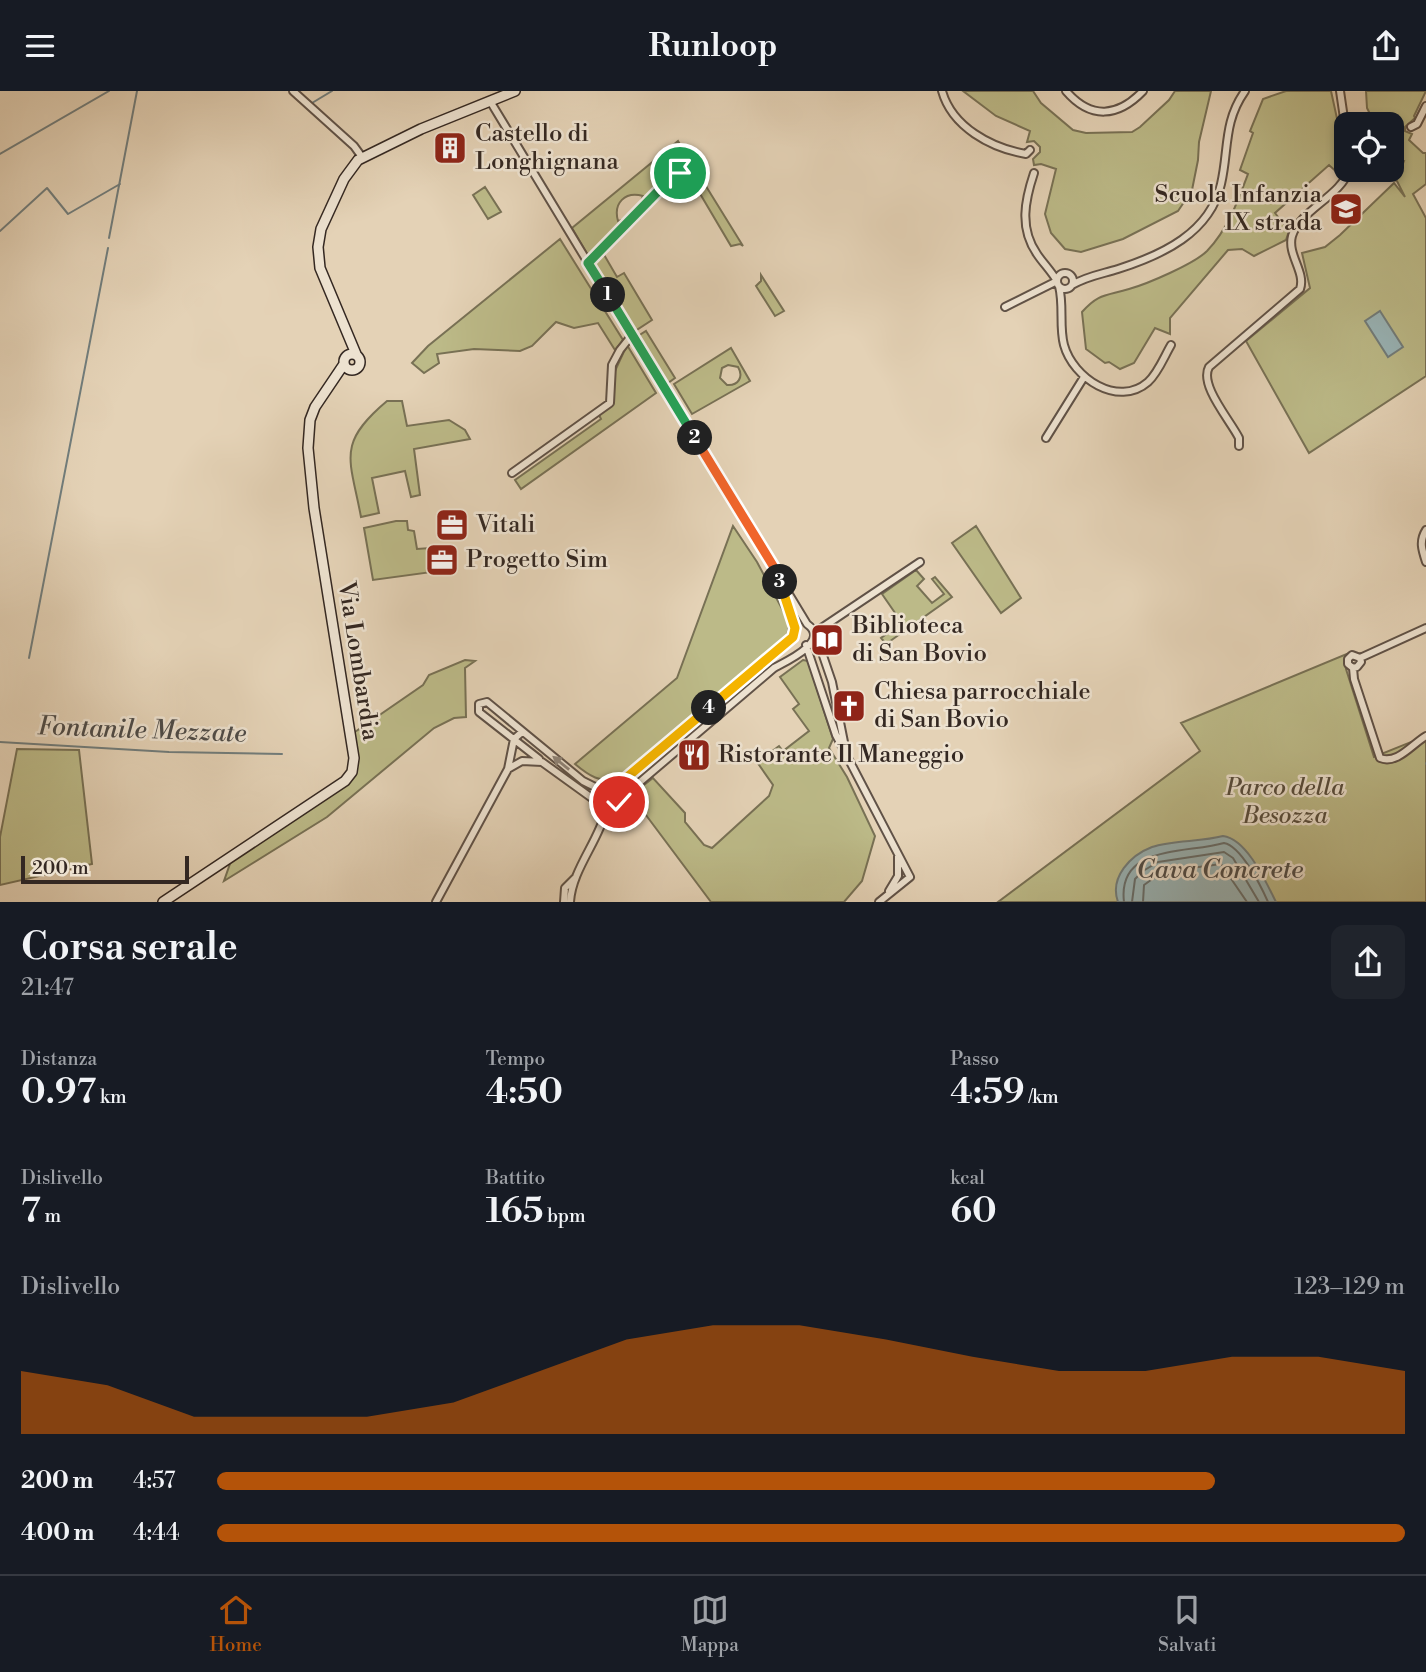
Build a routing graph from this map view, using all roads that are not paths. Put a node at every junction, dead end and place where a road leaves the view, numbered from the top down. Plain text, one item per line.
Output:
1 (293, 91) edge
2 (514, 91) edge
3 (942, 91) edge
4 (1066, 91) edge
5 (1143, 91) edge
6 (1245, 91) edge
7 (1340, 91) edge
8 (490, 101) junction
9 (1426, 106) edge
10 (1343, 112) edge
11 (1411, 127) dead end
12 (1030, 150) dead end
13 (362, 157) junction
14 (680, 173) dead end
15 (1034, 173) dead end
16 (1343, 182) edge
17 (588, 263) junction
18 (1044, 263) junction
19 (1067, 273) junction
20 (1090, 277) junction
21 (1058, 284) junction
22 (1071, 286) junction
23 (1005, 307) dead end
24 (1062, 310) junction
25 (632, 335) junction
26 (1171, 345) dead end
27 (352, 351) junction
28 (347, 367) junction
29 (1084, 377) junction
30 (1046, 438) dead end
31 (1239, 446) dead end
32 (512, 473) dead end
33 (1426, 530) edge
34 (920, 562) dead end
35 (1426, 562) edge
36 (775, 569) junction
37 (807, 624) junction
38 (795, 628) junction
39 (1426, 628) edge
40 (814, 634) junction
41 (793, 637) junction
42 (806, 645) junction
43 (1360, 658) junction
44 (1353, 668) junction
45 (523, 731) junction
46 (1426, 736) edge
47 (514, 739) junction
48 (845, 752) junction
49 (542, 762) junction
50 (508, 769) junction
51 (613, 789) junction
52 (601, 790) junction
53 (620, 799) junction
54 (596, 800) junction
55 (606, 811) junction
56 (897, 852) junction
57 (577, 877) junction
58 (886, 896) junction
59 (163, 902) edge
60 (436, 902) edge
61 (564, 902) edge
62 (570, 902) edge
63 (879, 902) edge

1 - 13 street
2 - 8 street
3 - 12 street
4 - 5 street
6 - 20 street
7 - 10 street
8 - 13 street
8 - 17 street
9 - 11 street
13 - 27 street
14 - 17 street
15 - 18 street
16 - 31 street
17 - 25 street
18 - 19 street
18 - 21 street
19 - 20 street
19 - 21 street
19 - 22 street
20 - 22 street
21 - 22 street
21 - 23 street
21 - 24 street
22 - 24 street
24 - 29 street
25 - 32 street
25 - 36 street
26 - 29 street
27 - 28 street, Via Lombardia
27 - 28 street, Via Lombardia
28 - 59 street, Via Lombardia
29 - 30 street
33 - 35 street
34 - 40 street
36 - 37 street
36 - 38 street
37 - 38 street
37 - 40 street
38 - 41 street
39 - 43 street
40 - 42 street
40 - 48 street
41 - 42 street
41 - 51 street
42 - 48 street
42 - 53 street
43 - 44 street
43 - 44 street
44 - 46 street
45 - 47 street
45 - 47 street
52 -> 45 street
47 - 49 street
47 - 50 street
48 - 56 street
49 - 50 street
49 - 54 street
50 - 60 street
51 - 52 street
51 - 53 street
52 - 54 street
53 - 55 street
54 - 55 street
55 - 57 street
56 - 58 street
56 - 58 street
57 - 61 street
57 - 62 street
58 - 63 street

